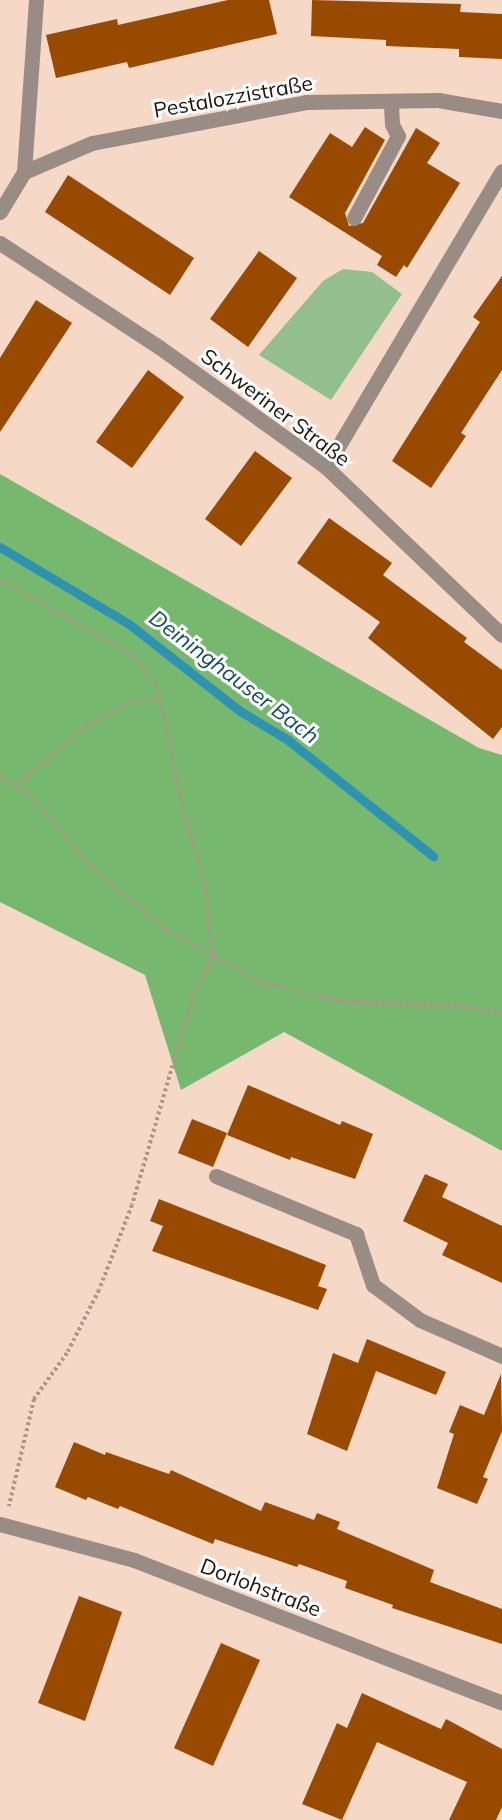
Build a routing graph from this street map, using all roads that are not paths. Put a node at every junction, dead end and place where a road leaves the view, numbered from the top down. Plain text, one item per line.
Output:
1 (36, 0) edge
2 (391, 102) junction
3 (502, 111) edge
4 (502, 171) edge
5 (24, 172) junction
6 (0, 212) edge
7 (354, 218) dead end
8 (0, 243) edge
9 (326, 467) junction
10 (502, 635) edge
11 (216, 1176) dead end
12 (502, 1356) edge
13 (0, 1524) edge
14 (502, 1703) edge

1 - 5 street
2 - 3 street, Pestalozzistraße
2 - 5 street, Pestalozzistraße
2 - 7 street
4 - 9 street
5 - 6 street
8 - 9 street, Schweriner Straße
9 - 10 street, Schweriner Straße
11 - 12 street
13 - 14 street, Dorlohstraße

